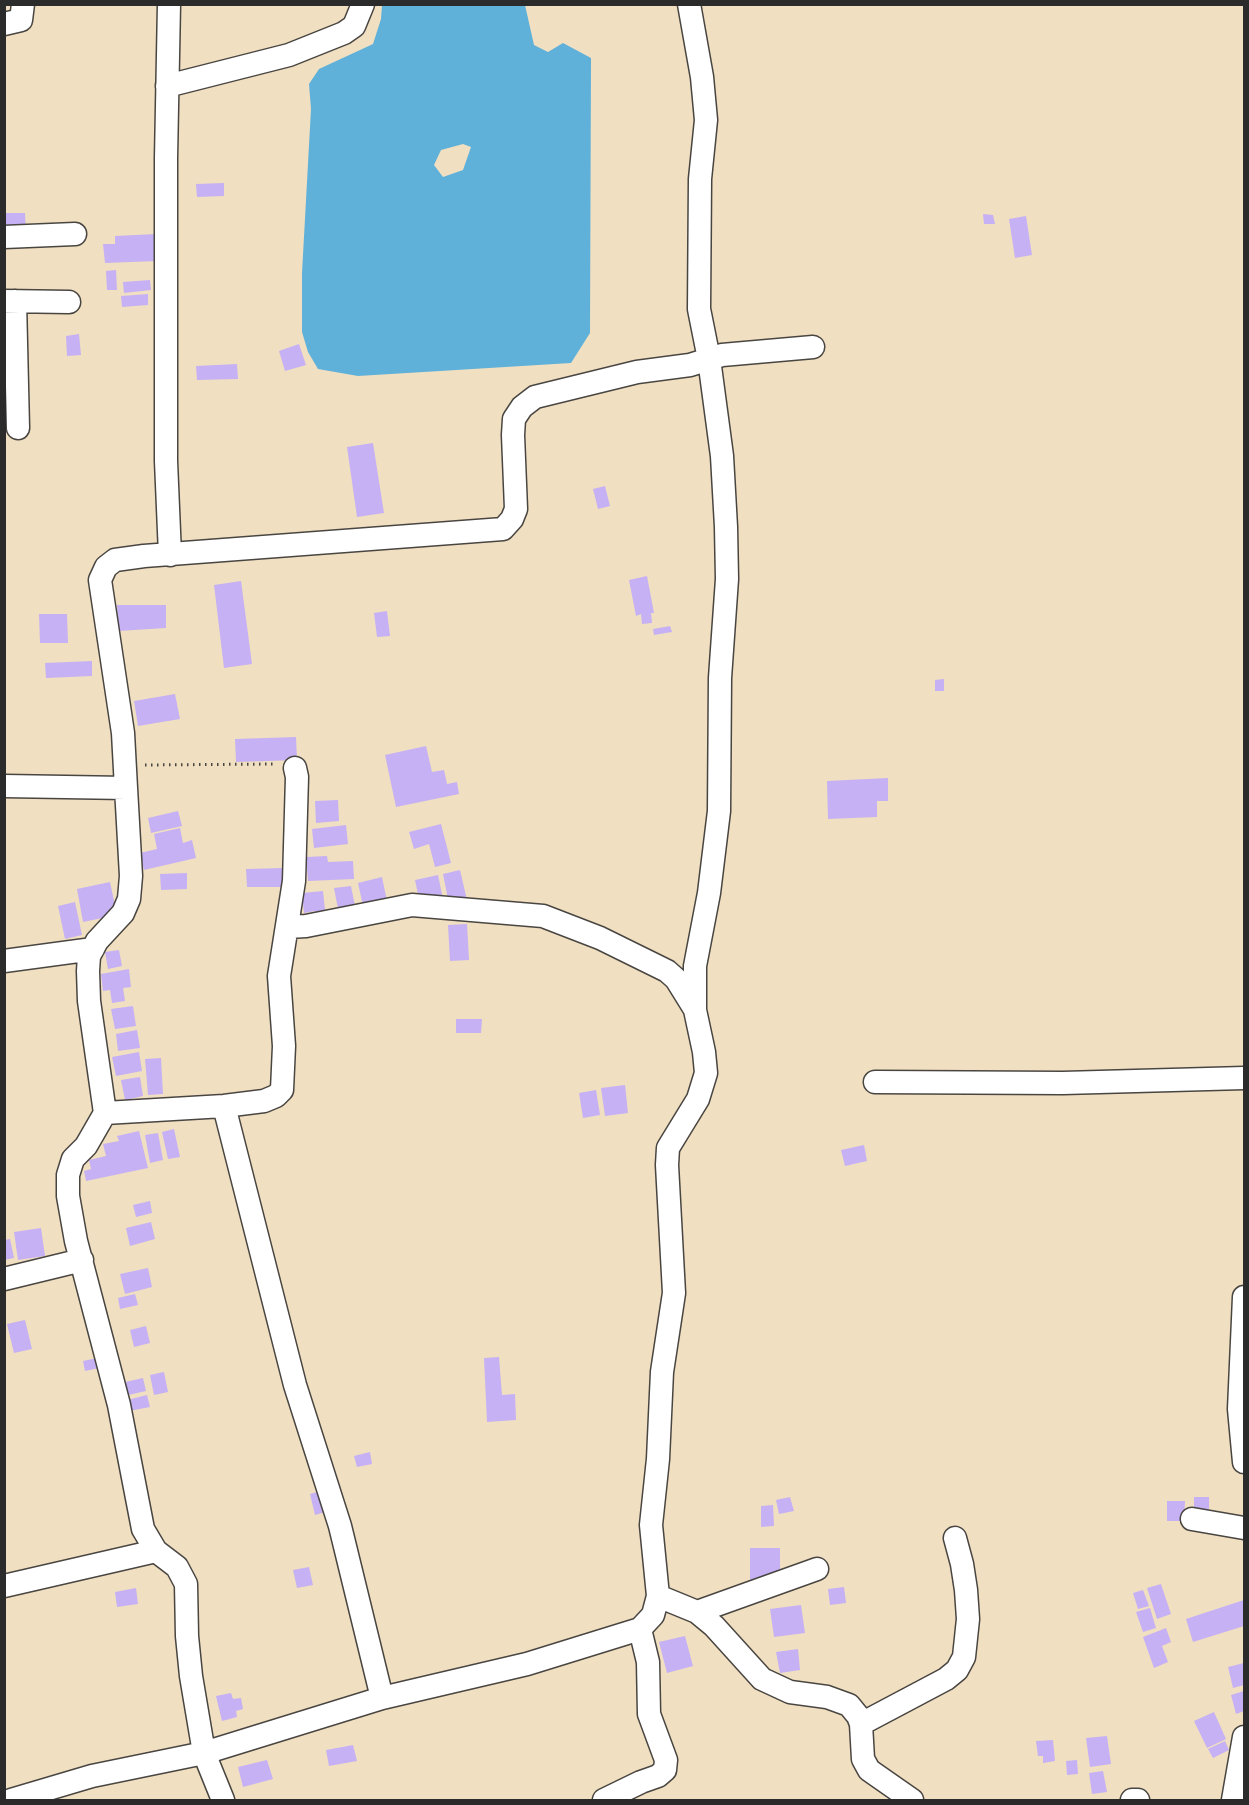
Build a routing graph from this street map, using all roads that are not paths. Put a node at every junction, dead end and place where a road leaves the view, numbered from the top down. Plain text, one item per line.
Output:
1 (23, 4) edge
2 (169, 4) edge
3 (363, 4) edge
4 (689, 4) edge
5 (4, 24) edge
6 (168, 86) junction
7 (75, 234) dead end
8 (4, 237) edge
9 (10, 301) edge
10 (69, 302) dead end
11 (813, 347) dead end
12 (709, 359) junction
13 (18, 428) dead end
14 (170, 555) junction
15 (295, 768) road end
16 (126, 777) junction
17 (4, 786) edge
18 (288, 927) junction
19 (93, 949) junction
20 (4, 961) edge
21 (695, 1010) junction
22 (1245, 1078) edge
23 (875, 1082) dead end
24 (224, 1106) junction
25 (105, 1113) junction
26 (82, 1260) junction
27 (4, 1279) edge
28 (1245, 1297) edge
29 (1245, 1461) edge
30 (1192, 1519) dead end
31 (1245, 1528) edge
32 (955, 1538) dead end
33 (156, 1551) junction
34 (817, 1569) dead end
35 (4, 1586) edge
36 (658, 1596) junction
37 (697, 1612) junction
38 (640, 1629) junction
39 (382, 1698) junction
40 (861, 1724) junction
41 (1245, 1737) edge
42 (204, 1753) junction
43 (11, 1800) edge
44 (223, 1800) edge
45 (604, 1800) edge
46 (912, 1800) edge
47 (1233, 1800) edge

1 - 5 street
2 - 6 street
3 - 6 street
4 - 12 street
6 - 14 street
7 - 8 street
9 - 10 street
9 - 13 street
11 - 12 street
12 - 14 street
12 - 21 street
14 - 16 street
15 - 18 street
16 - 17 street
16 - 19 street
18 - 21 street
18 - 24 street
19 - 20 street
19 - 25 street
21 - 36 street
22 - 23 street
24 - 25 street
24 - 39 street
25 - 26 street
26 - 27 street
26 - 33 street
28 - 29 street
30 - 31 street
32 - 40 street
33 - 35 street
33 - 42 street
34 - 37 street
36 - 37 street
36 - 38 street
37 - 40 street
38 - 39 street
38 - 45 street
39 - 42 street
40 - 46 street
41 - 47 street
42 - 43 street
42 - 44 street

